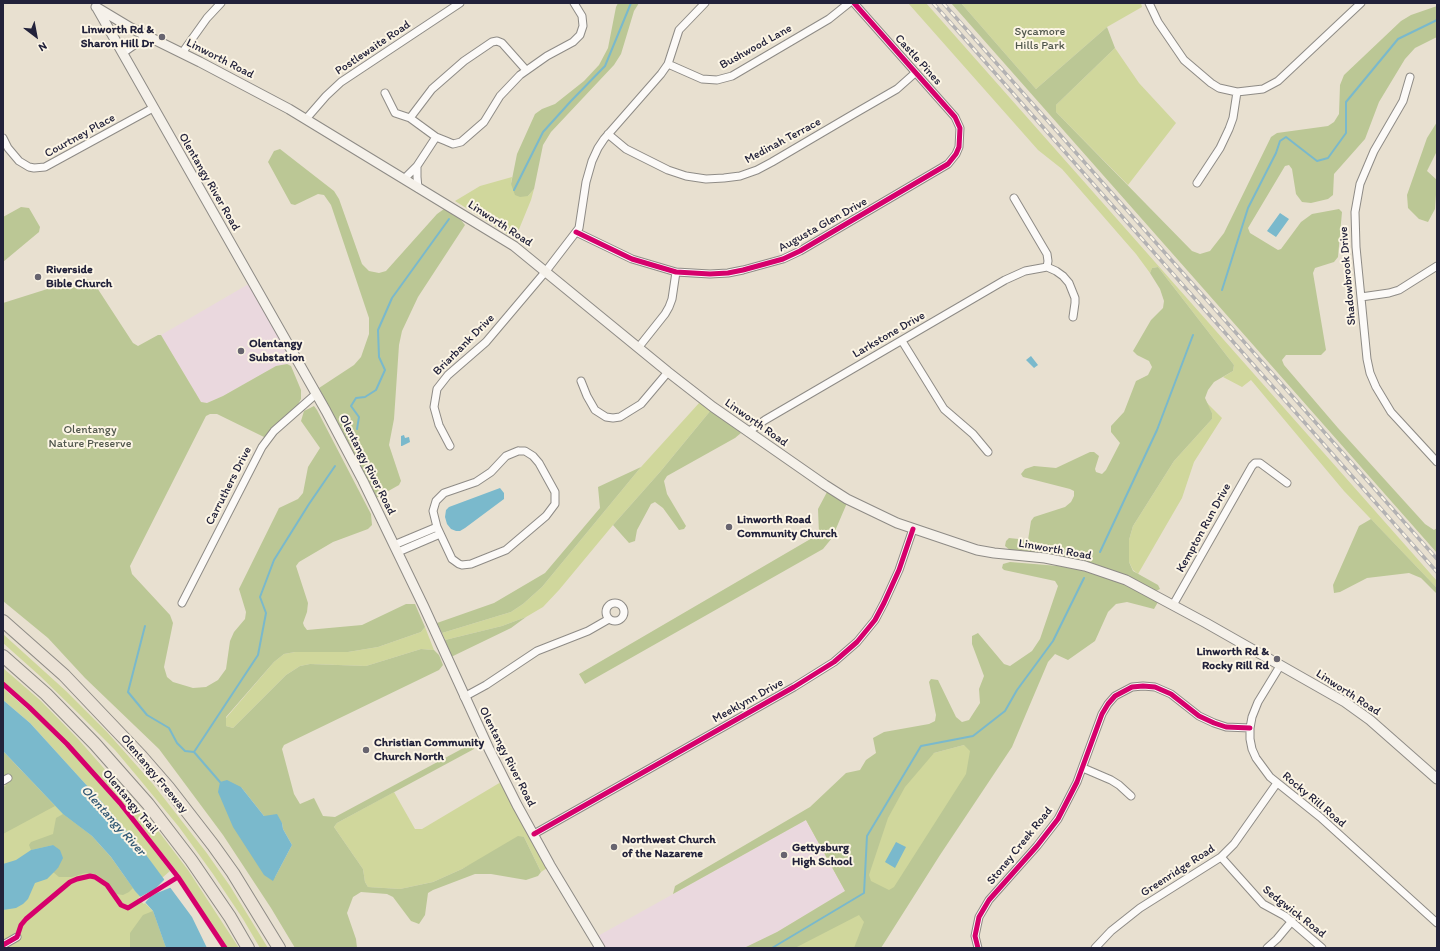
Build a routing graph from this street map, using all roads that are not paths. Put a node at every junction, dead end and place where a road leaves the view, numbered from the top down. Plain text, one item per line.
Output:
1 (221, 3) edge
2 (460, 3) edge
3 (574, 3) edge
4 (705, 3) edge
5 (849, 3) edge
6 (854, 3) edge
7 (1149, 3) edge
8 (1361, 3) edge
9 (95, 5) edge
10 (147, 36) junction
11 (123, 53) junction
12 (182, 53) junction
13 (668, 64) junction
14 (526, 70) junction
15 (915, 73) junction
16 (1410, 77) dead end
17 (1237, 92) junction
18 (385, 93) dead end
19 (153, 108) junction
20 (410, 118) junction
21 (306, 119) junction
22 (608, 134) junction
23 (960, 134) joint
24 (436, 136) junction
25 (3, 138) edge
26 (6, 150) edge
27 (417, 166) junction
28 (404, 179) junction
29 (1197, 183) dead end
30 (418, 188) junction
31 (1014, 198) dead end
32 (576, 232) junction
33 (1437, 266) edge
34 (1047, 267) junction
35 (546, 271) junction
36 (676, 272) junction
37 (1361, 296) junction
38 (1073, 317) dead end
39 (902, 340) junction
40 (638, 348) junction
41 (668, 372) junction
42 (581, 381) dead end
43 (316, 394) junction
44 (748, 432) junction
45 (450, 446) dead end
46 (988, 452) dead end
47 (1437, 462) edge
48 (1287, 483) dead end
49 (437, 527) junction
50 (913, 529) junction
51 (440, 534) junction
52 (396, 549) junction
53 (182, 603) dead end
54 (1173, 605) junction
55 (609, 619) dead end
56 (3, 621) edge
57 (3, 656) edge
58 (1280, 666) junction
59 (464, 696) junction
60 (1250, 728) junction
61 (1082, 768) junction
62 (1437, 779) edge
63 (1277, 783) junction
64 (1130, 796) dead end
65 (534, 834) junction
66 (1221, 857) junction
67 (1292, 921) junction
68 (1437, 923) edge
69 (17, 937) dead end
70 (3, 945) edge
71 (248, 948) edge
72 (279, 948) edge
73 (600, 948) edge
74 (978, 948) edge
75 (1095, 948) edge
76 (1267, 948) edge
77 (1322, 948) edge

1 - 12 street
2 - 21 street, Postlewaite Road
3 - 14 street
4 - 13 street, Briarbank Drive
5 - 13 street, Bushwood Lane
6 - 15 street, Castle Pines
7 - 17 street
8 - 17 street
9 - 10 main road, Linworth Road
9 - 11 main road, Olentangy River Road
10 - 11 street
10 - 12 main road, Linworth Road
11 - 19 main road, Olentangy River Road
12 - 21 main road, Linworth Road
13 - 22 street, Briarbank Drive
14 - 20 street
14 - 24 street
15 - 22 street, Medinah Terrace
15 - 23 street, Castle Pines
16 - 37 street, Shadowbrook Drive
17 - 29 street
18 - 20 street
19 - 26 street, Courtney Place
19 - 43 main road, Olentangy River Road
20 - 24 street
21 - 28 main road, Linworth Road
22 - 32 street, Briarbank Drive
23 - 36 street, Augusta Glen Drive
24 - 27 street
25 - 26 street, Courtney Place
27 - 28 street
27 - 30 street
28 - 30 main road, Linworth Road
30 - 35 main road, Linworth Road
31 - 34 street
32 - 35 street, Briarbank Drive
32 - 36 street, Augusta Glen Drive
33 - 37 street
34 - 38 street
34 - 39 street, Larkstone Drive
35 - 40 main road, Linworth Road
35 - 45 street, Briarbank Drive
36 - 40 street
37 - 47 street, Shadowbrook Drive
39 - 44 street, Larkstone Drive
39 - 46 street
40 - 41 main road, Linworth Road
41 - 42 street
41 - 44 main road, Linworth Road
43 - 52 main road, Olentangy River Road
43 - 53 street, Carruthers Drive
44 - 50 main road, Linworth Road
48 - 54 street, Kempton Run Drive
49 - 51 street
49 - 51 street
49 - 52 street
50 - 54 main road, Linworth Road
50 - 65 street, Meeklynn Drive
51 - 52 street
52 - 59 main road, Olentangy River Road
54 - 58 main road, Linworth Road
55 - 59 street
56 - 72 highway, Olentangy Freeway
57 - 71 highway, Olentangy Freeway
58 - 60 street, Rocky Rill Road
58 - 62 main road, Linworth Road
59 - 65 main road, Olentangy River Road
60 - 61 street, Stoney Creek Road
60 - 63 street, Rocky Rill Road
61 - 64 street
61 - 74 street, Stoney Creek Road
63 - 66 street, Greenridge Road
63 - 68 street, Rocky Rill Road
65 - 73 main road, Olentangy River Road
66 - 67 street, Sedgwick Road
66 - 75 street, Greenridge Road
67 - 76 street
67 - 77 street, Sedgwick Road
69 - 70 street

